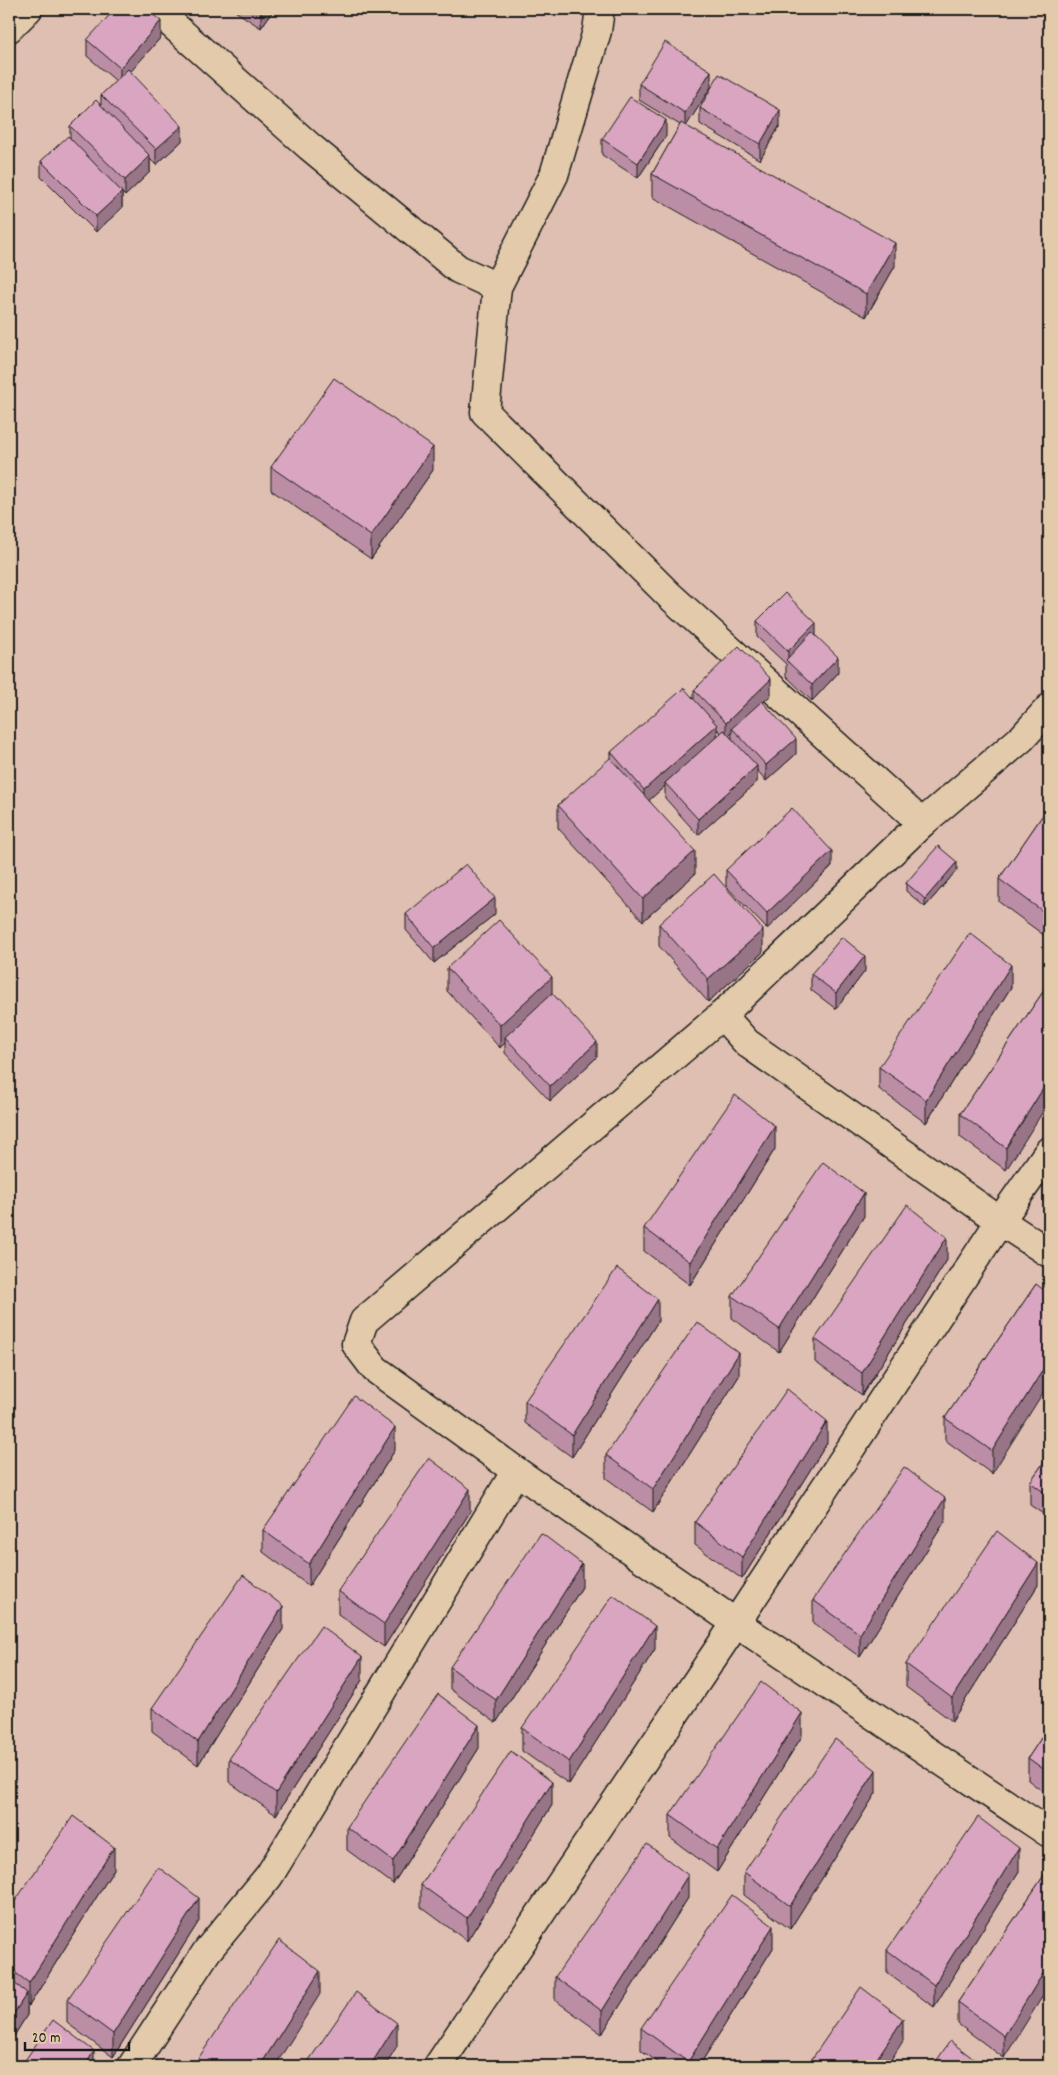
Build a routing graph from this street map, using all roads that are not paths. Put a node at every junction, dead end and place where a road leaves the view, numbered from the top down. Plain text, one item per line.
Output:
1 (28, 9) edge
2 (155, 9) edge
3 (600, 9) edge
4 (9, 28) edge
5 (497, 287) junction
6 (1049, 708) edge
7 (922, 823) junction
8 (722, 1016) junction
9 (1049, 1151) edge
10 (1000, 1221) junction
11 (1049, 1253) edge
12 (516, 1471) junction
13 (736, 1623) junction
14 (1049, 1833) edge
15 (132, 2066) edge
16 (438, 2066) edge

1 - 4 street
2 - 5 street
3 - 5 street
5 - 7 street
6 - 7 street
7 - 8 street
8 - 10 street
8 - 12 street
9 - 10 street
10 - 11 street
10 - 13 street
12 - 13 street
12 - 15 street
13 - 14 street
13 - 16 street

